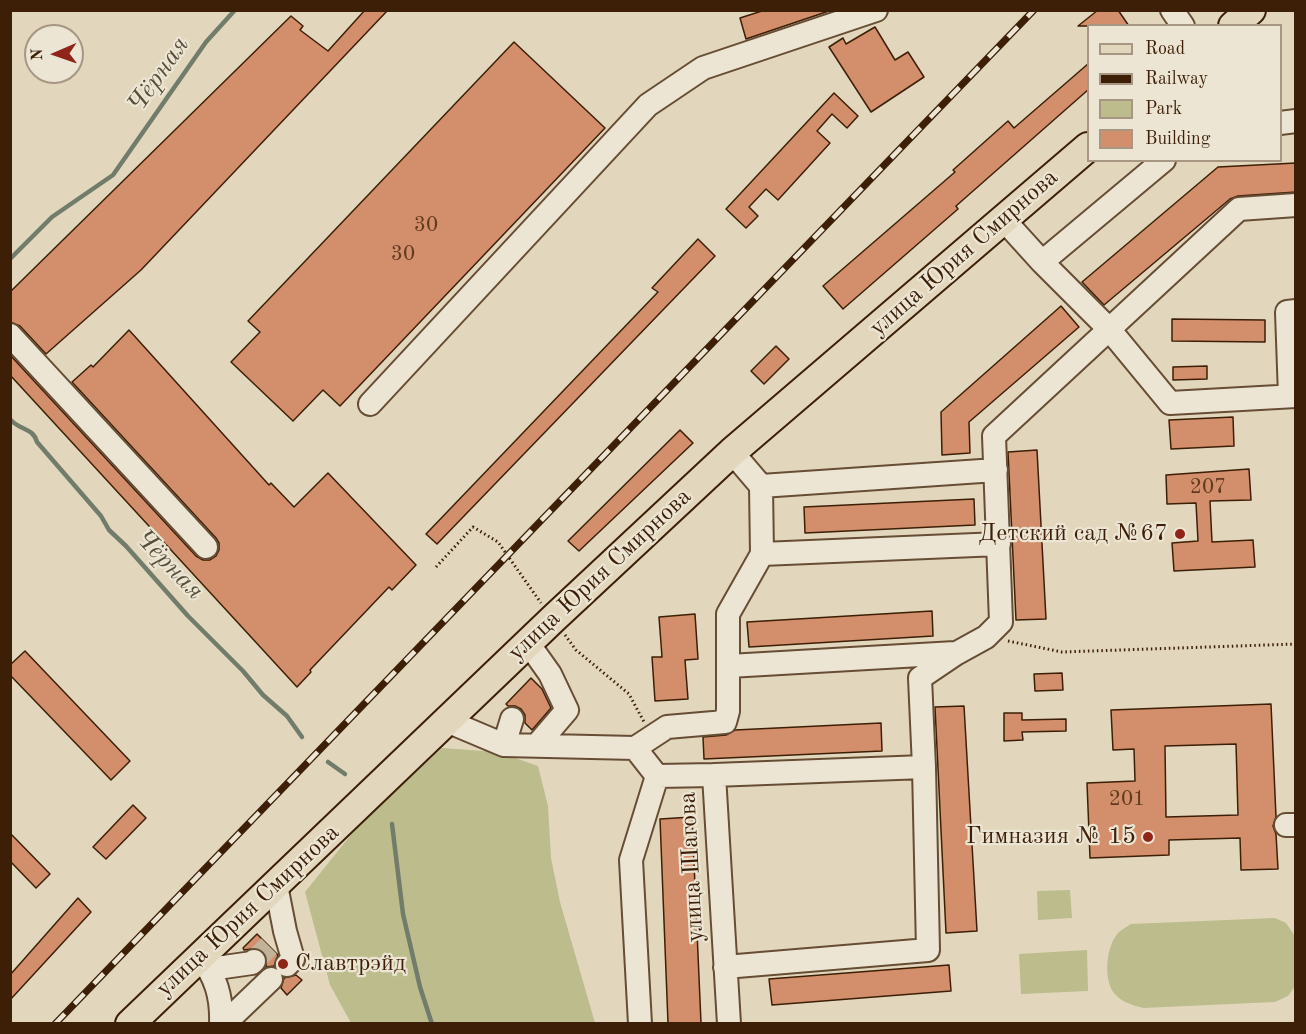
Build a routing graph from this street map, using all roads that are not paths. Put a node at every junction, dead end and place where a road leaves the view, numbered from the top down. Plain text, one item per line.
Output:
1 (876, 10) edge
2 (1172, 10) edge
3 (1251, 10) edge
4 (1181, 24) edge
5 (1235, 24) edge
6 (1087, 149) edge
7 (1162, 162) edge
8 (1296, 205) edge
9 (1003, 219) junction
10 (1042, 262) junction
11 (1296, 311) edge
12 (1109, 329) junction
13 (10, 336) edge
14 (1293, 396) edge
15 (370, 404) dead end
16 (732, 452) junction
17 (996, 470) junction
18 (761, 486) junction
19 (999, 544) junction
20 (206, 547) dead end
21 (762, 554) junction
22 (528, 643) junction
23 (957, 653) junction
24 (729, 666) junction
25 (512, 719) dead end
26 (447, 721) junction
27 (504, 745) junction
28 (537, 745) junction
29 (635, 748) junction
30 (924, 767) junction
31 (714, 775) junction
32 (657, 776) junction
33 (276, 885) junction
34 (269, 946) junction
35 (205, 962) junction
36 (725, 967) junction
37 (130, 1023) edge
38 (222, 1023) edge
39 (640, 1023) edge
40 (729, 1023) edge

1 - 15 street
2 - 4 street
3 - 5 main road
6 - 9 main road, улица Юрия Смирнова
7 - 10 street
8 - 12 street
9 - 10 street
9 - 16 main road, улица Юрия Смирнова
10 - 12 street
11 - 14 street
12 - 14 street
12 - 17 street
13 - 20 street
16 - 18 street
16 - 22 main road, улица Юрия Смирнова
17 - 18 street
17 - 19 street
18 - 21 street
19 - 21 street
19 - 23 street
21 - 24 street
22 - 26 main road, улица Юрия Смирнова
22 - 28 street
23 - 24 street
23 - 30 street
24 - 29 street
25 - 27 street
26 - 27 street
26 - 33 main road, улица Юрия Смирнова
27 - 28 street
28 - 29 street
29 - 32 street, улица Шагова
30 - 31 street
30 - 36 street
31 - 32 street, улица Шагова
31 - 36 street, улица Шагова
32 - 39 street
33 - 34 street
33 - 35 main road, улица Юрия Смирнова
34 - 35 street
34 - 38 street
35 - 37 main road, улица Юрия Смирнова
35 - 38 street
36 - 40 street, улица Шагова

